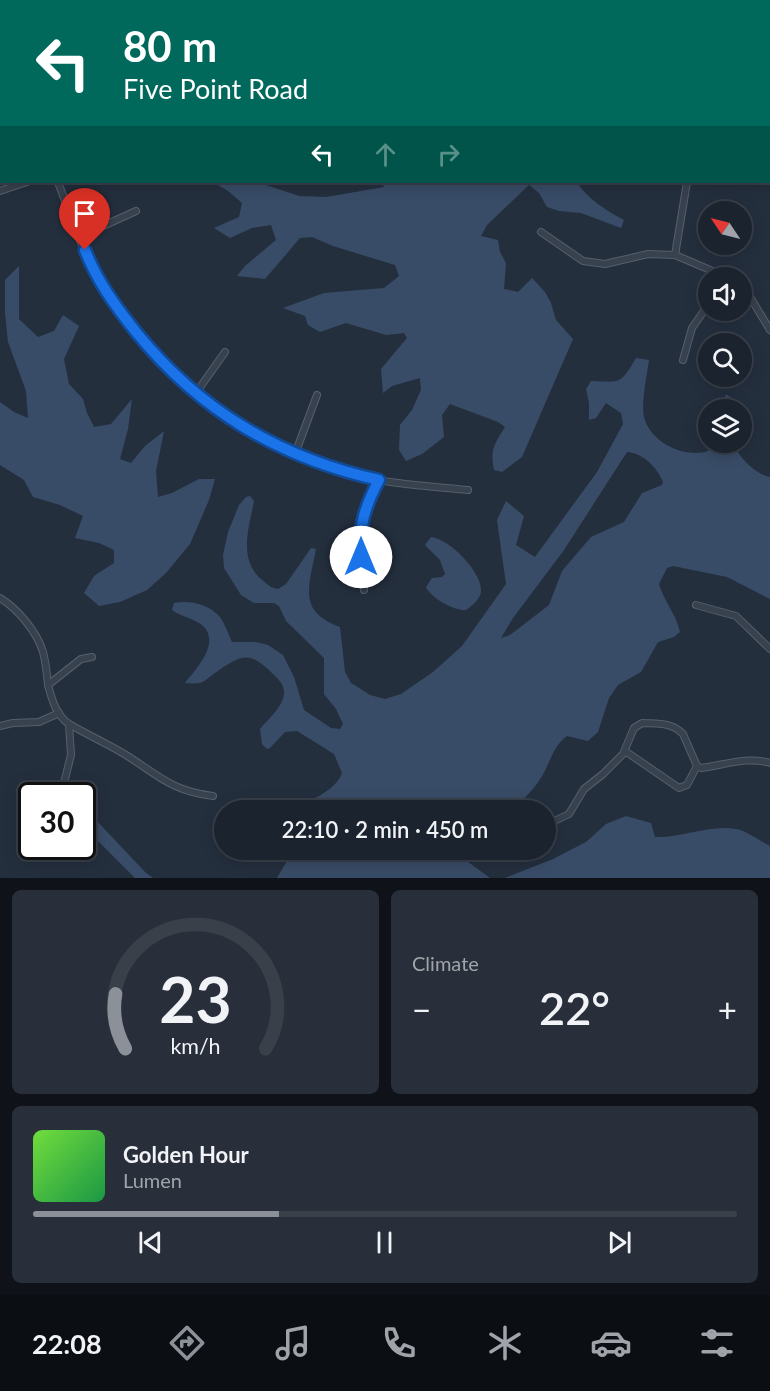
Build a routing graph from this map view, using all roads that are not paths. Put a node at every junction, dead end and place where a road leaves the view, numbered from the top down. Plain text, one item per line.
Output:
1 (24, 183) edge
2 (58, 183) edge
3 (687, 183) edge
4 (0, 191) edge
5 (136, 211) dead end
6 (541, 232) dead end
7 (79, 237) junction
8 (675, 255) junction
9 (704, 267) edge
10 (752, 300) edge
11 (698, 319) edge
12 (770, 330) edge
13 (225, 352) dead end
14 (683, 360) dead end
15 (196, 393) junction
16 (317, 395) dead end
17 (295, 454) junction
18 (379, 480) junction
19 (468, 490) dead end
20 (364, 590) dead end
21 (0, 597) edge
22 (696, 605) dead end
23 (770, 649) edge
24 (92, 657) dead end
25 (48, 685) junction
26 (59, 713) junction
27 (69, 724) junction
28 (0, 726) edge
29 (625, 751) junction
30 (770, 763) edge
31 (697, 766) junction
32 (64, 782) edge
33 (213, 796) dead end
34 (556, 820) edge

1 - 4 street
2 - 7 street
3 - 8 street
5 - 7 street
6 - 8 street
7 - 15 street
8 - 9 street
10 - 12 street
11 - 14 street
13 - 15 street
15 - 17 street
16 - 17 street
17 - 18 street
18 - 19 street
18 - 20 street
21 - 25 street
22 - 23 street
24 - 25 street
25 - 26 street
26 - 27 street
26 - 28 street
27 - 32 street
27 - 33 street
29 - 31 street
29 - 31 street
29 - 34 street
30 - 31 street

